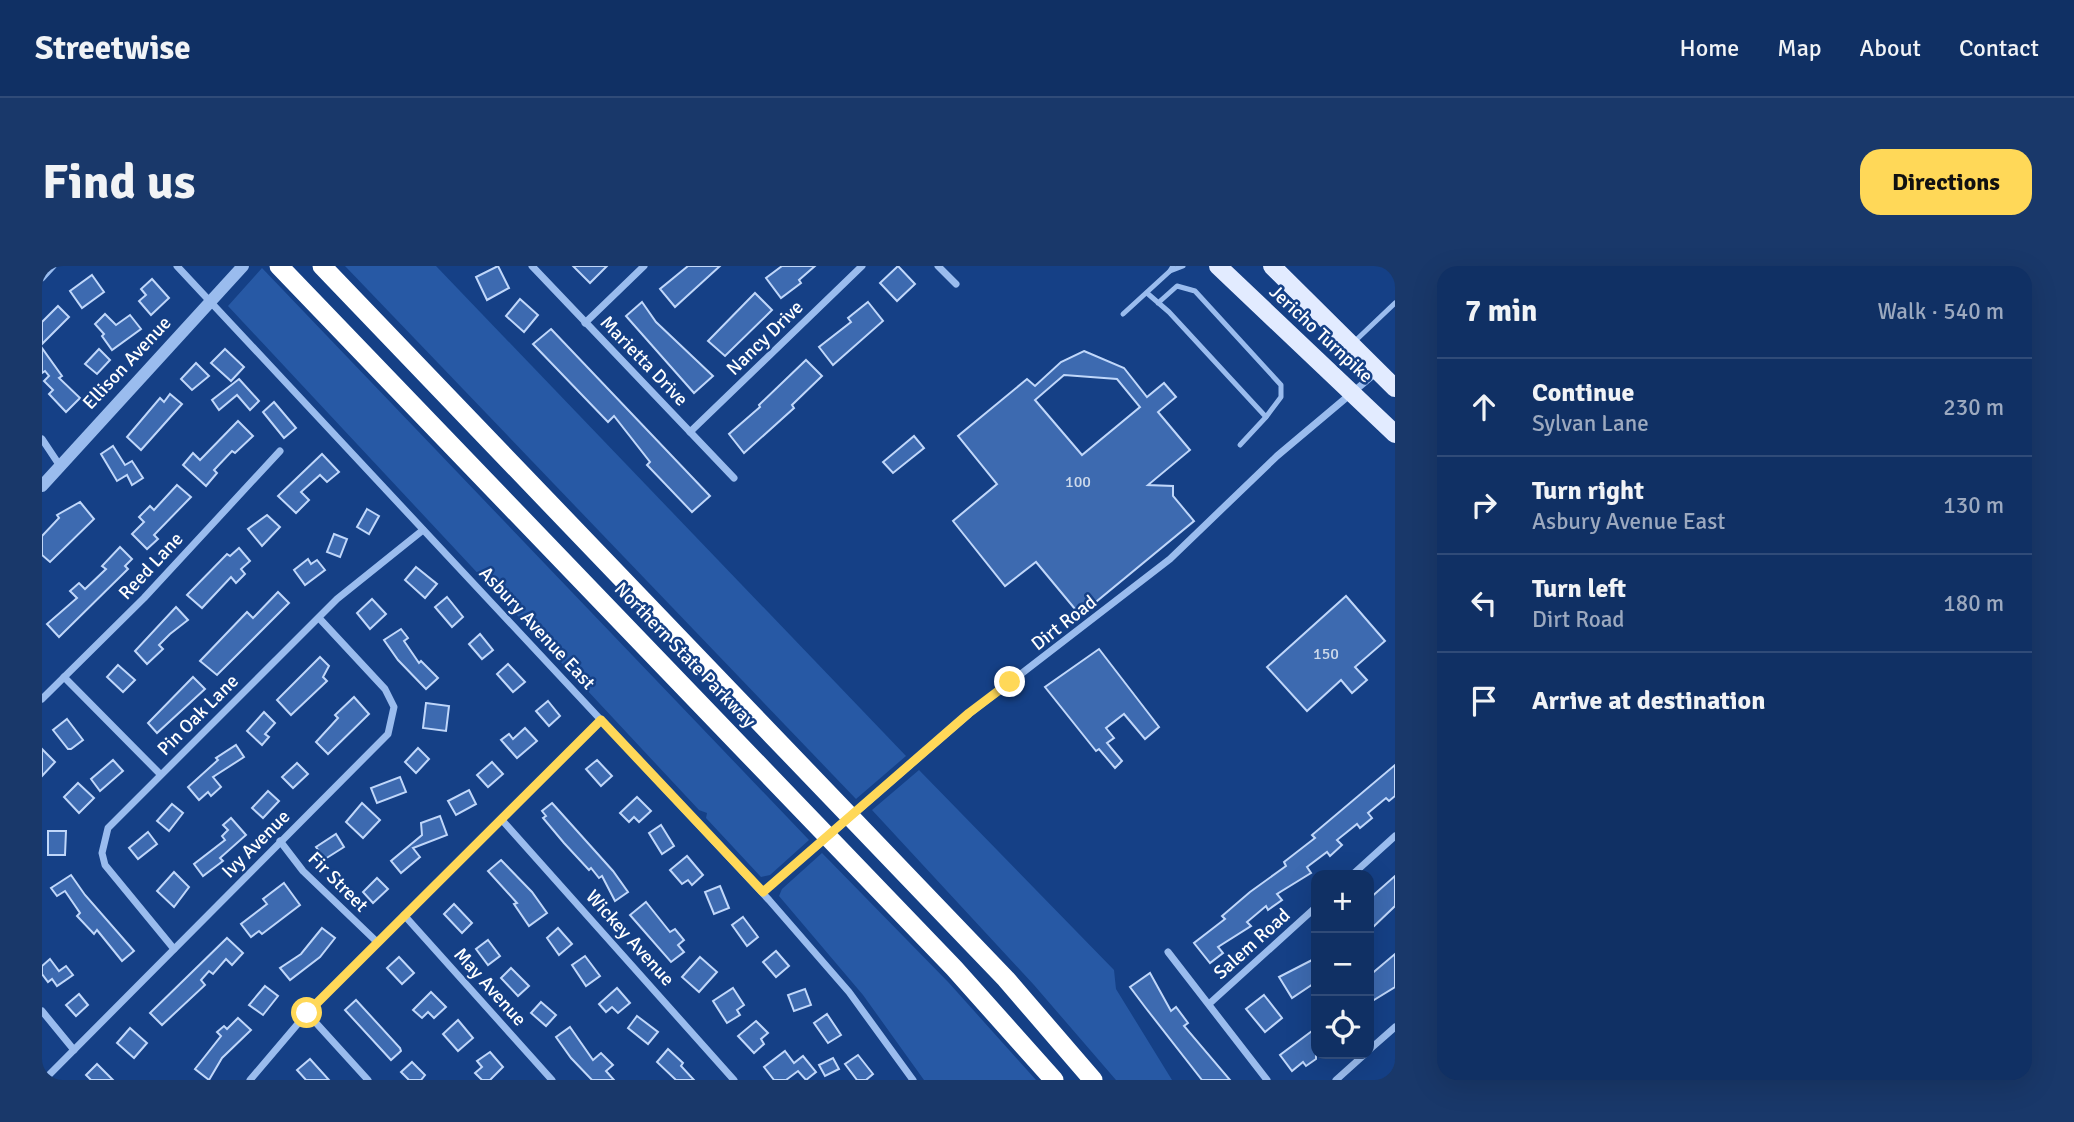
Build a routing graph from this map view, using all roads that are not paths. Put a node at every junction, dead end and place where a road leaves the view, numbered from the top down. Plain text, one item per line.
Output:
1 (53, 266) edge
2 (177, 266) edge
3 (243, 266) edge
4 (279, 266) edge
5 (322, 266) edge
6 (532, 266) edge
7 (644, 266) edge
8 (862, 266) edge
9 (938, 266) edge
10 (1183, 266) edge
11 (1218, 266) edge
12 (1272, 266) edge
13 (1171, 268) edge
14 (42, 278) edge
15 (956, 284) dead end
16 (1147, 293) junction
17 (210, 301) junction
18 (1158, 303) junction
19 (1395, 303) edge
20 (1124, 314) dead end
21 (585, 323) junction
22 (1352, 345) junction
23 (1378, 371) junction
24 (1395, 388) edge
25 (1353, 392) junction
26 (1266, 417) junction
27 (690, 432) junction
28 (1395, 434) edge
29 (42, 439) edge
30 (1240, 445) dead end
31 (280, 451) dead end
32 (60, 466) junction
33 (734, 478) dead end
34 (42, 486) edge
35 (423, 530) junction
36 (319, 618) junction
37 (64, 677) junction
38 (42, 699) edge
39 (601, 720) junction
40 (160, 774) junction
41 (502, 819) junction
42 (1395, 836) edge
43 (280, 841) junction
44 (1358, 870) edge
45 (763, 892) junction
46 (1311, 912) edge
47 (404, 915) junction
48 (377, 942) junction
49 (174, 949) junction
50 (1168, 952) dead end
51 (1209, 1004) junction
52 (42, 1011) edge
53 (307, 1013) junction
54 (1395, 1027) edge
55 (1374, 1046) edge
56 (74, 1050) junction
57 (1359, 1059) edge
58 (44, 1080) edge
59 (250, 1080) edge
60 (368, 1080) edge
61 (552, 1080) edge
62 (734, 1080) edge
63 (912, 1080) edge
64 (1054, 1080) edge
65 (1093, 1080) edge
66 (1267, 1080) edge
67 (1336, 1080) edge

1 - 14 street
2 - 17 street, Asbury Avenue East
3 - 17 street, Ellison Avenue
4 - 64 highway, Northern State Parkway
5 - 65 highway, Northern State Parkway
6 - 21 street, Marietta Drive
7 - 21 street
8 - 27 street, Nancy Drive
9 - 15 street
10 - 13 lane
11 - 25 main road, Jericho Turnpike
12 - 22 main road, Jericho Turnpike
13 - 16 lane
16 - 18 lane
16 - 20 lane
17 - 32 street, Ellison Avenue
17 - 35 street, Asbury Avenue East
18 - 26 lane
18 - 26 lane
19 - 22 lane
21 - 27 street, Marietta Drive
22 - 23 main road, Jericho Turnpike
23 - 24 main road, Jericho Turnpike
23 - 25 street, Dirt Road
25 - 28 main road, Jericho Turnpike
25 - 45 street, Dirt Road, bridge
26 - 30 lane
27 - 33 street, Marietta Drive
29 - 32 street
31 - 37 street, Reed Lane
32 - 34 street, Ellison Avenue
35 - 36 street, Pin Oak Lane
35 - 39 street, Asbury Avenue East
36 - 40 street, Pin Oak Lane
36 - 43 street, Ivy Avenue
37 - 38 street, Reed Lane
37 - 40 street
39 - 41 street
39 - 45 street, Asbury Avenue East
40 - 49 street, Pin Oak Lane
41 - 47 street
41 - 62 street, Wickey Avenue
42 - 44 street
43 - 48 street, Fir Street
43 - 49 street, Ivy Avenue
45 - 63 street, Asbury Avenue East
46 - 51 street, Salem Road
47 - 48 street
47 - 61 street, May Avenue
48 - 53 street
49 - 56 street, Ivy Avenue
50 - 51 street
51 - 66 street
52 - 56 street
53 - 59 street
53 - 60 street
54 - 55 street
56 - 58 street, Ivy Avenue
57 - 67 street

